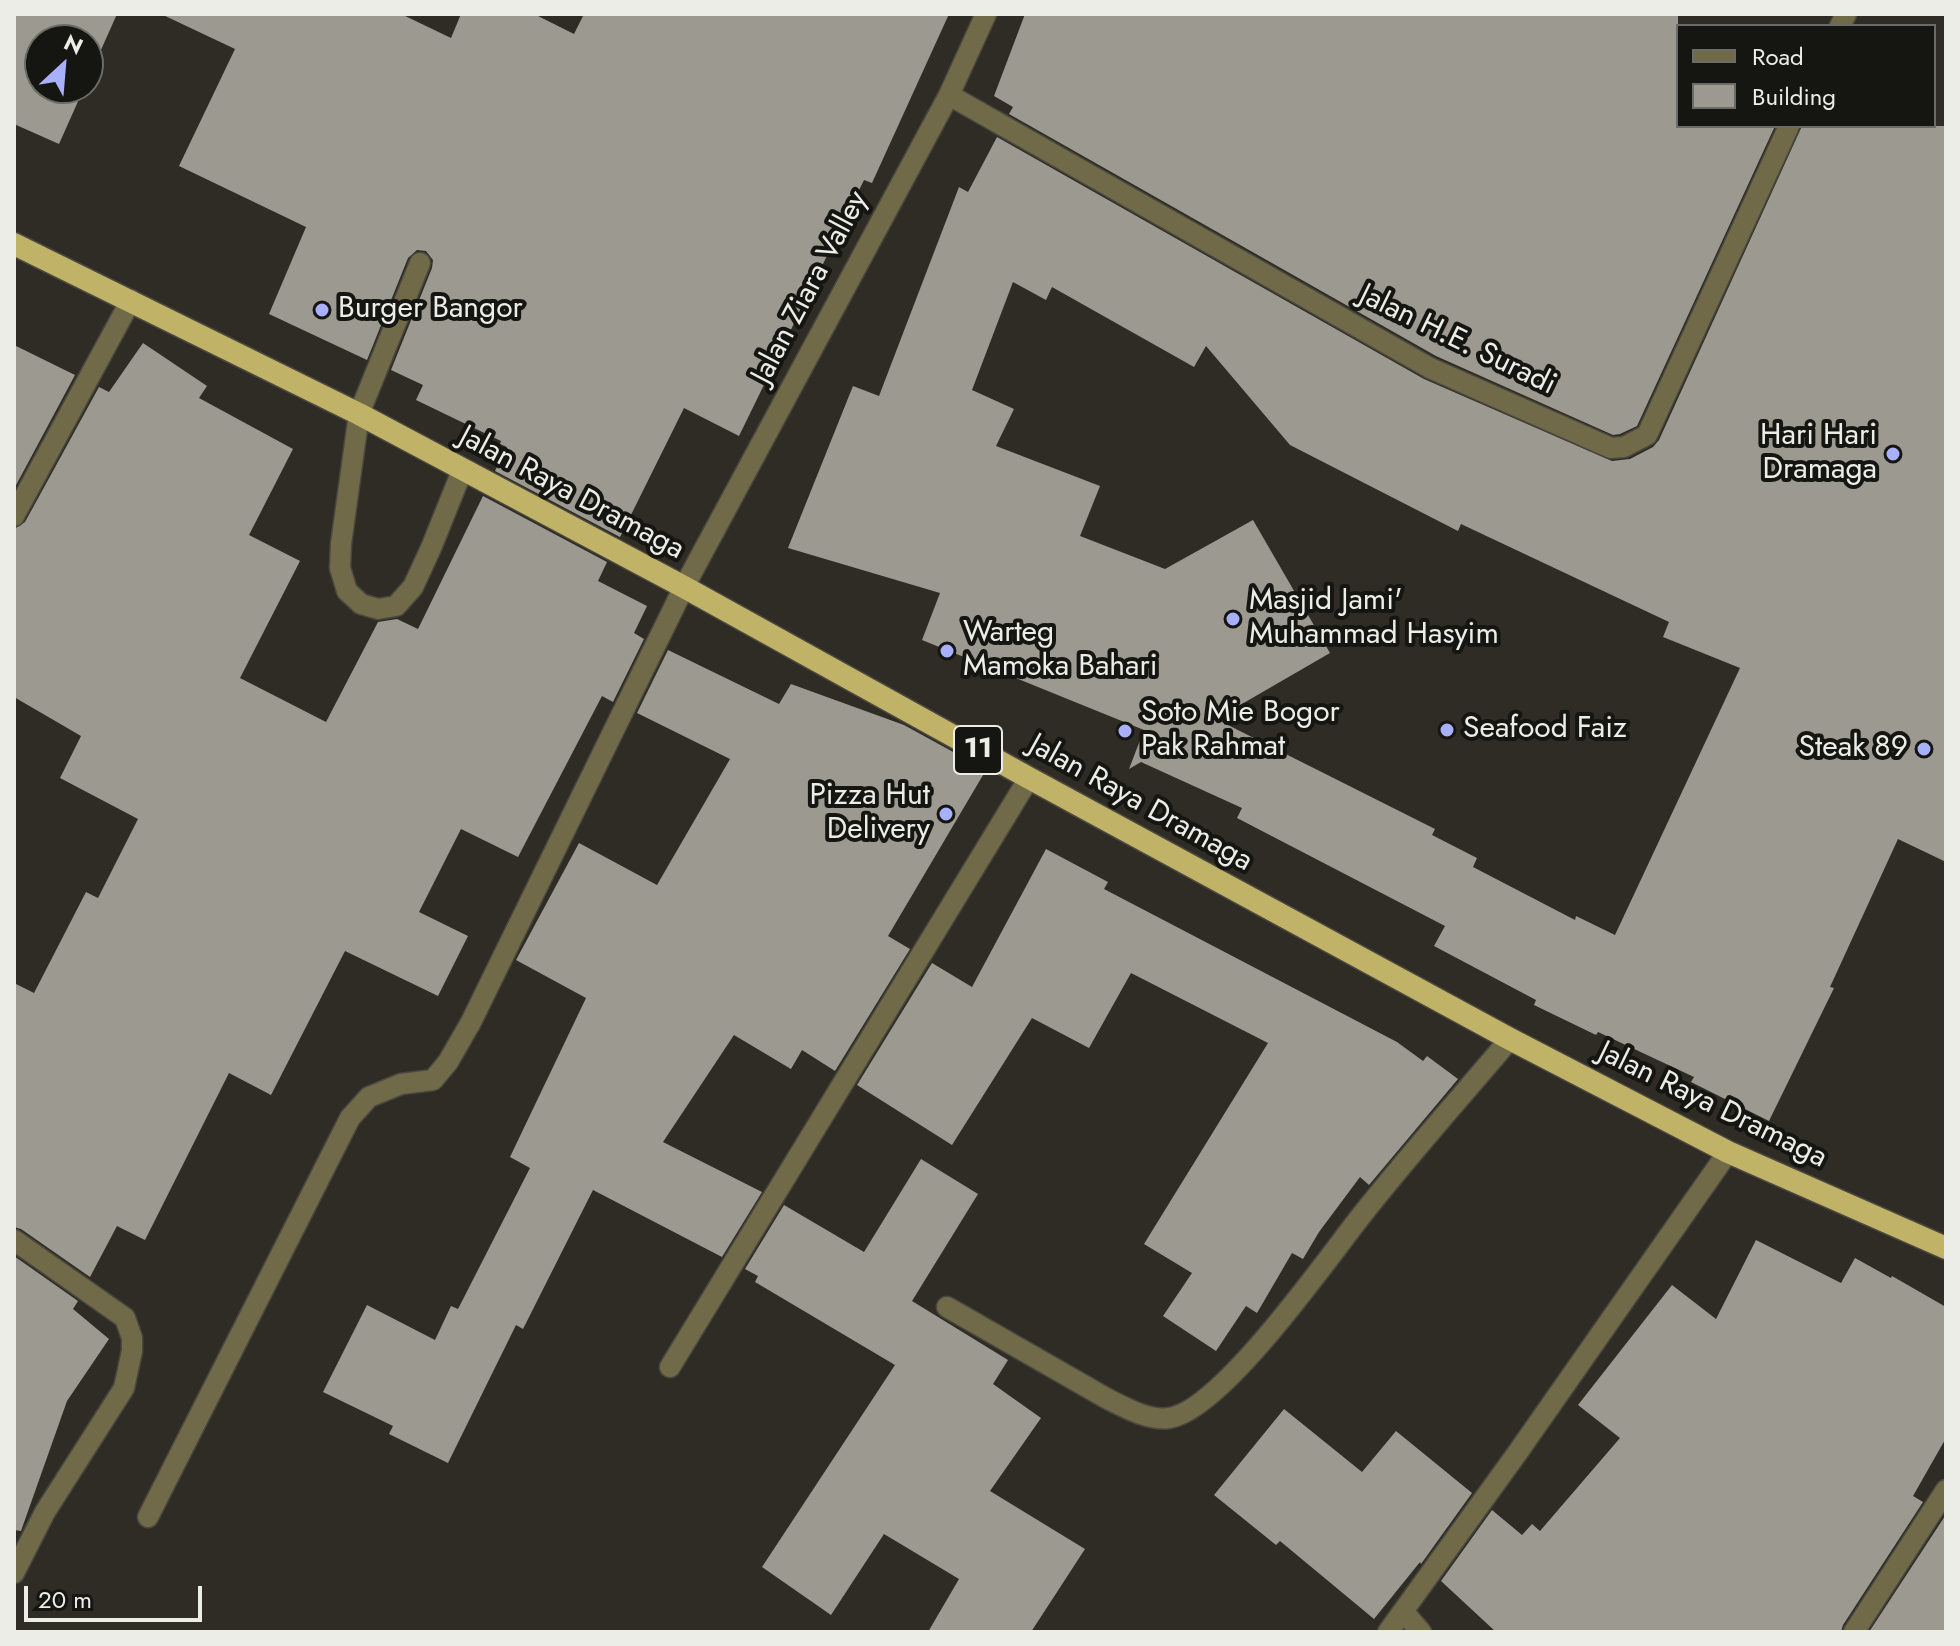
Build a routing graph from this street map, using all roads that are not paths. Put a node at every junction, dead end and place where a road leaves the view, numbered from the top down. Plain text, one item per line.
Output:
1 (986, 14) edge
2 (949, 95) junction
3 (1788, 128) edge
4 (14, 244) edge
5 (420, 263) dead end
6 (131, 300) junction
7 (359, 414) junction
8 (462, 471) junction
9 (14, 516) edge
10 (684, 587) junction
11 (1029, 778) junction
12 (1510, 1039) junction
13 (1728, 1152) junction
14 (14, 1240) edge
15 (1946, 1248) edge
16 (947, 1307) dead end
17 (670, 1367) dead end
18 (1946, 1490) edge
19 (148, 1517) dead end
20 (14, 1573) edge
21 (1403, 1611) junction
22 (1388, 1632) edge
23 (1421, 1632) edge
24 (1854, 1632) edge

1 - 2 street, Jalan Ziara Valley
2 - 3 street, Jalan H.E. Suradi
2 - 10 street, Jalan Ziara Valley
4 - 6 highway, Jalan Raya Dramaga / 11
5 - 7 street
6 - 7 highway, Jalan Raya Dramaga / 11
6 - 9 street
7 - 8 highway, Jalan Raya Dramaga / 11
7 - 8 street
8 - 10 highway, Jalan Raya Dramaga / 11
10 - 11 highway, Jalan Raya Dramaga / 11
10 - 19 street, Jalan Ziara Valley
11 - 12 highway, Jalan Raya Dramaga / 11
11 - 17 street
12 - 13 highway, Jalan Raya Dramaga / 11
12 - 16 street
13 - 15 highway, Jalan Raya Dramaga / 11
13 - 21 street
14 - 20 street
18 - 24 street
21 - 22 street
21 - 23 street

